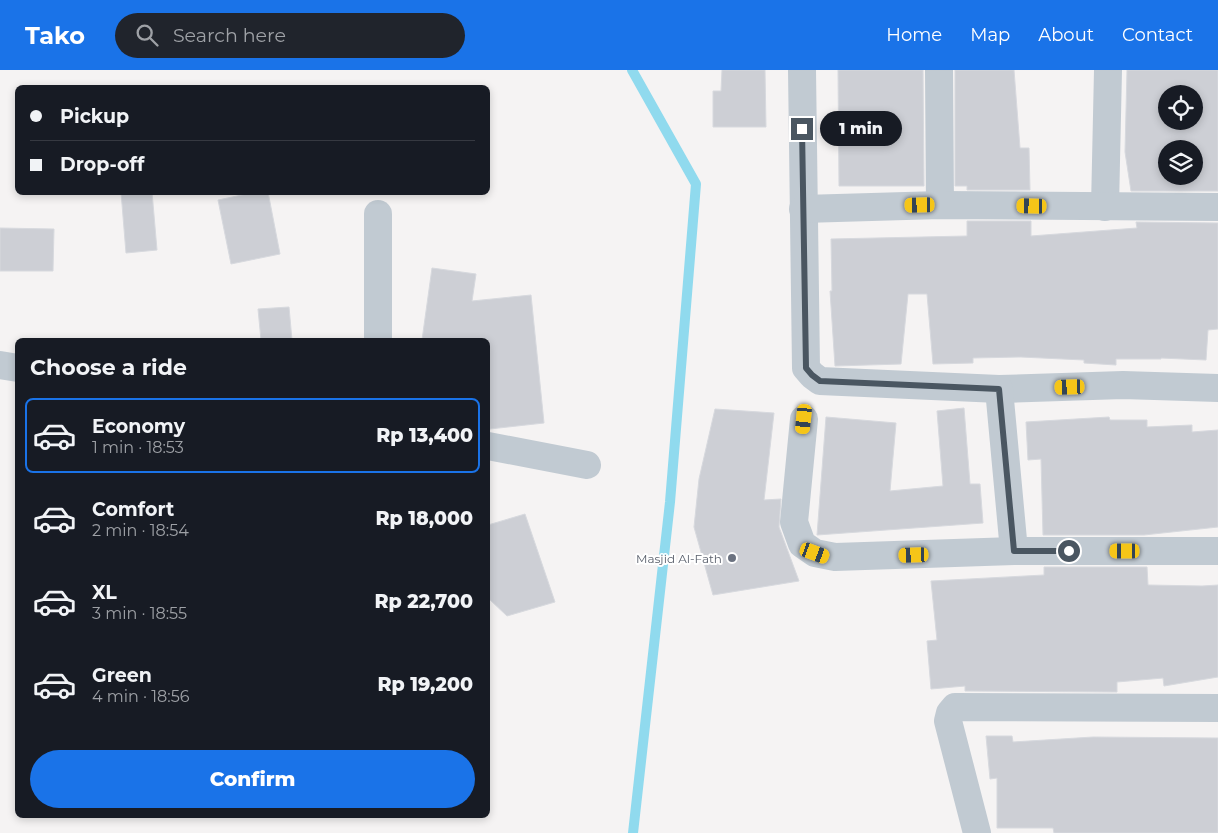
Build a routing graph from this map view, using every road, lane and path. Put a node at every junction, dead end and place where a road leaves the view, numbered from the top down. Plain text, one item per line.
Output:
1 (802, 70) edge
2 (938, 70) edge
3 (1108, 70) edge
4 (940, 205) junction
5 (1105, 207) junction
6 (1218, 207) edge
7 (803, 209) junction
8 (378, 214) dead end
9 (378, 338) edge
10 (0, 365) edge
11 (15, 368) edge
12 (1218, 388) edge
13 (999, 389) junction
14 (804, 419) dead end
15 (490, 446) edge
16 (587, 464) dead end
17 (1014, 551) junction
18 (1218, 551) edge
19 (1218, 708) edge
20 (977, 833) edge

1 - 7 street
2 - 4 street
3 - 5 street
4 - 5 street
4 - 7 street
5 - 6 street
7 - 13 street
8 - 9 street
10 - 11 street
12 - 13 street
13 - 17 street
14 - 17 street
15 - 16 street
17 - 18 street
19 - 20 street

